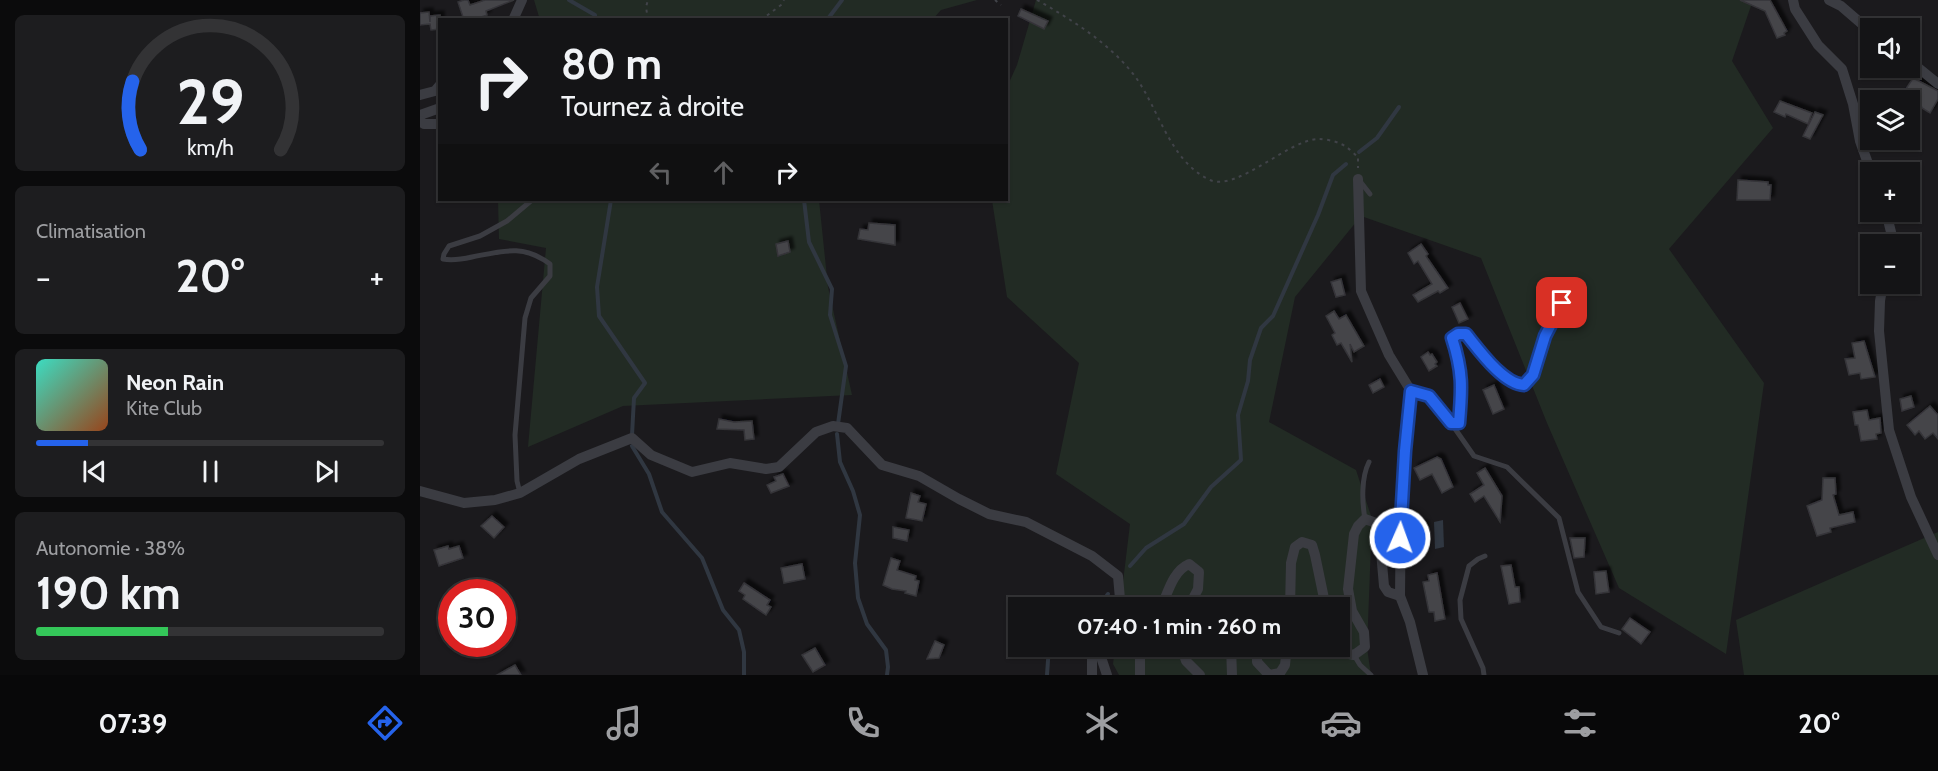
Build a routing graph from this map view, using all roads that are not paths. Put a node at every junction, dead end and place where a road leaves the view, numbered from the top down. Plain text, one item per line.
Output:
1 (522, 0) edge
2 (1793, 0) edge
3 (1829, 0) edge
4 (514, 18) edge
5 (1860, 22) edge
6 (1920, 69) edge
7 (1938, 84) edge
8 (438, 88) edge
9 (420, 95) edge
10 (438, 109) edge
11 (420, 115) edge
12 (420, 121) edge
13 (438, 124) edge
14 (1867, 162) edge
15 (1358, 179) joint
16 (1370, 194) dead end
17 (531, 201) edge
18 (1881, 294) edge
19 (1562, 303) dead end
20 (1411, 391) junction
21 (1451, 423) junction
22 (1370, 462) dead end
23 (420, 491) edge
24 (520, 493) junction
25 (1365, 519) junction
26 (1938, 555) edge
27 (1485, 556) dead end
28 (1400, 596) junction
29 (1120, 597) edge
30 (1166, 597) edge
31 (1194, 597) edge
32 (1290, 597) edge
33 (1324, 597) edge
34 (1619, 633) dead end
35 (1350, 654) edge
36 (1354, 655) junction
37 (1092, 657) edge
38 (1101, 657) edge
39 (1140, 657) edge
40 (1185, 657) edge
41 (1231, 657) edge
42 (1257, 657) edge
43 (1286, 657) edge
44 (1092, 675) edge
45 (1107, 675) edge
46 (1140, 675) edge
47 (1200, 675) edge
48 (1232, 675) edge
49 (1371, 675) edge
50 (1424, 675) edge
51 (1484, 675) edge

1 - 4 street
2 - 14 street
3 - 5 street
6 - 7 street
8 - 9 street
10 - 11 street
12 - 13 street
15 - 16 lane
15 - 20 street
17 - 24 lane
18 - 26 street
19 - 21 lane
20 - 21 street
20 - 28 street
21 - 34 lane
22 - 25 lane
23 - 24 street
24 - 29 street
25 - 28 street
25 - 36 street
27 - 51 lane
28 - 50 street
30 - 31 street
32 - 33 street
35 - 36 street
36 - 49 lane
37 - 44 street
38 - 45 street
39 - 46 street
40 - 47 street
41 - 48 street
42 - 43 street

